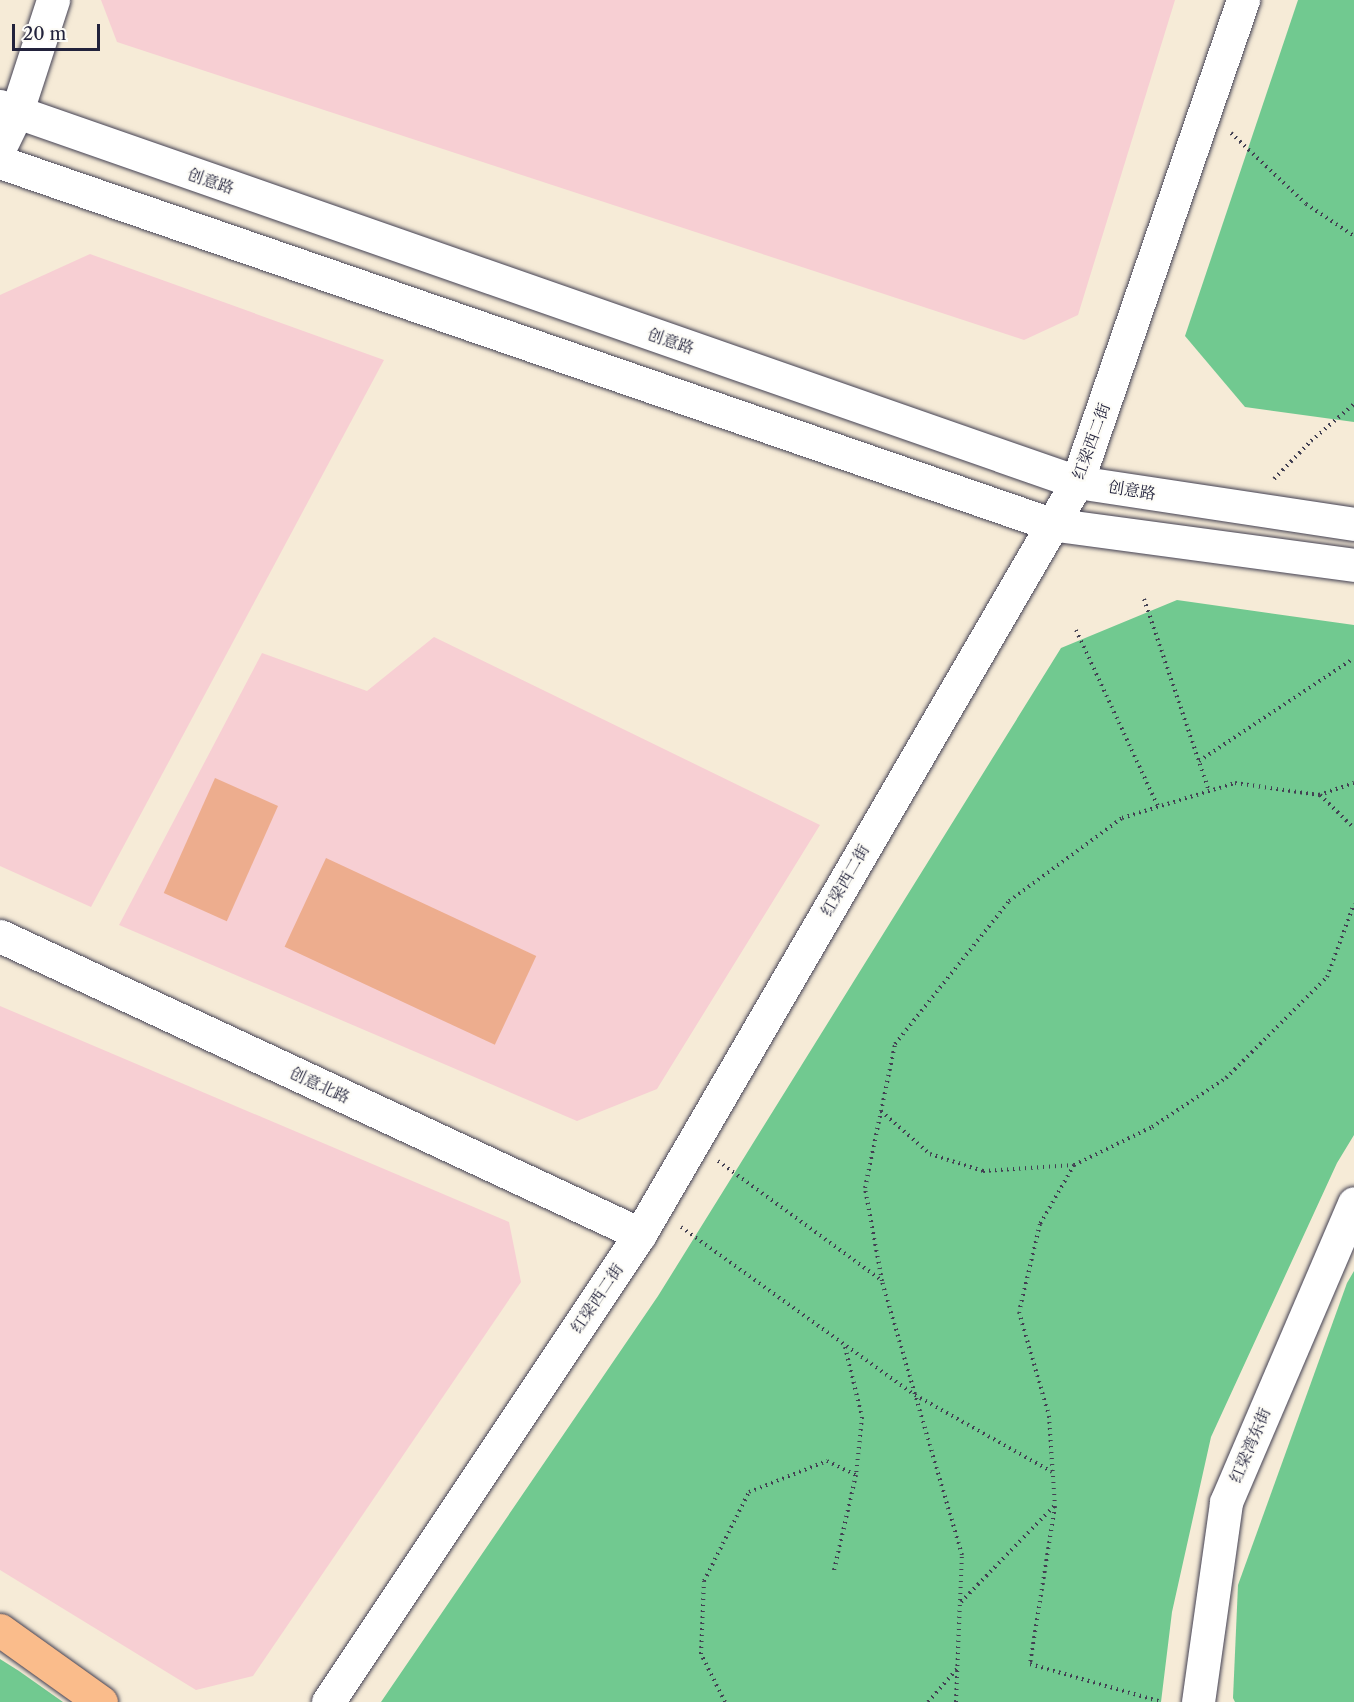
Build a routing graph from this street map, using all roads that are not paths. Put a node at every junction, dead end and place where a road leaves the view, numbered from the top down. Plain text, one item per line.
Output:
1 (53, 0) edge
2 (1243, 0) edge
3 (8, 110) edge
4 (0, 147) edge
5 (0, 162) edge
6 (1077, 482) junction
7 (1051, 524) junction
8 (1354, 524) edge
9 (1354, 565) edge
10 (0, 936) edge
11 (1354, 1203) edge
12 (647, 1221) junction
13 (0, 1630) edge
14 (101, 1702) edge
15 (328, 1702) edge
16 (1198, 1702) edge

1 - 3 street
2 - 6 street, 红梁西二街
3 - 4 street
3 - 6 street, 创意路
5 - 7 street
6 - 7 street, 红梁西二街
6 - 8 street, 创意路
7 - 9 street
7 - 12 street, 红梁西二街
10 - 12 street, 创意北路
11 - 16 street, 红梁湾东街
12 - 15 street, 红梁西二街
13 - 14 main road

